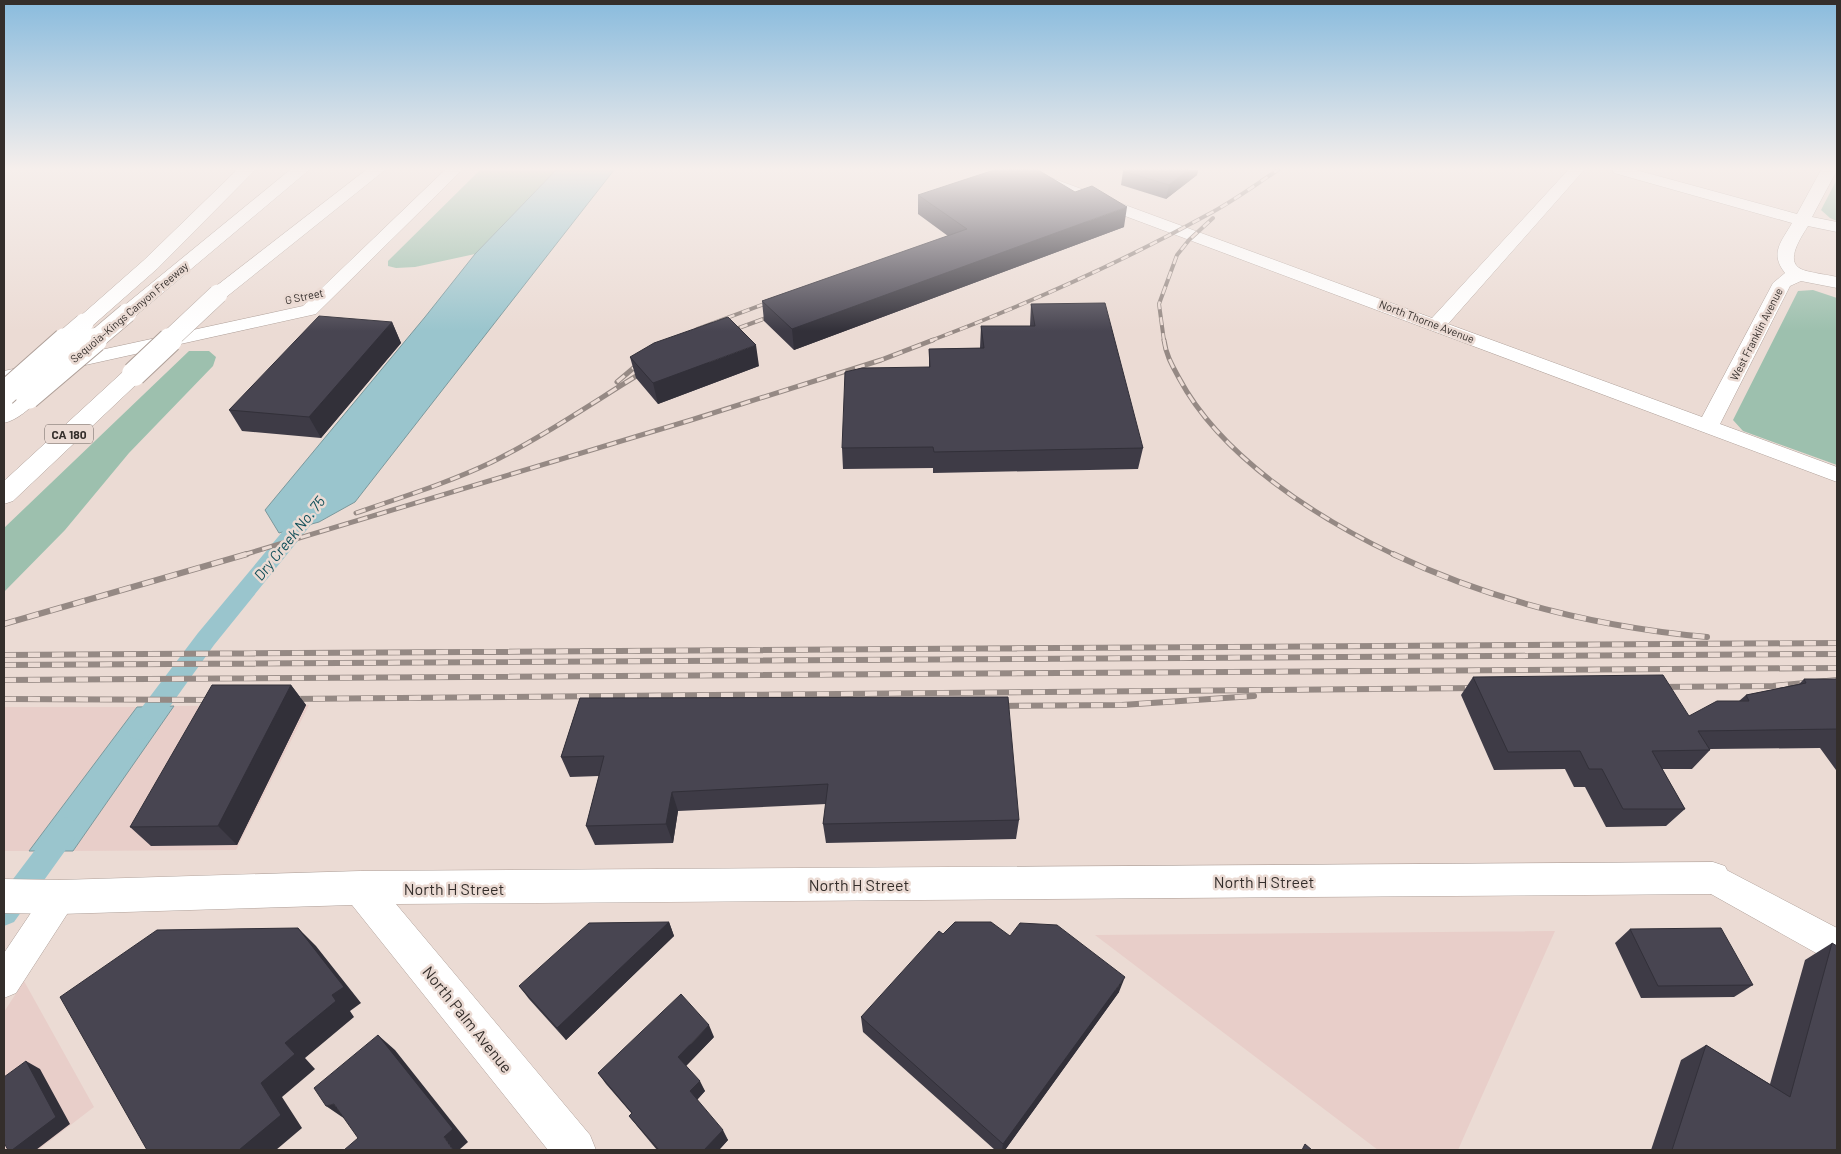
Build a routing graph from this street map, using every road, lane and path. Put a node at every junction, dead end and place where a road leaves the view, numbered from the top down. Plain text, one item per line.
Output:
1 (192, 224) edge
2 (235, 224) edge
3 (297, 224) edge
4 (307, 224) edge
5 (399, 224) edge
6 (1162, 224) edge
7 (1527, 224) edge
8 (1799, 224) edge
9 (1797, 275) junction
10 (1837, 283) edge
11 (330, 291) junction
12 (218, 294) junction
13 (1436, 325) junction
14 (4, 361) edge
15 (4, 377) edge
16 (4, 394) edge
17 (4, 416) edge
18 (1708, 427) junction
19 (1837, 475) edge
20 (4, 495) edge
21 (1714, 878) joint
22 (360, 888) junction
23 (4, 896) edge
24 (60, 896) junction
25 (1837, 946) edge
26 (4, 981) edge
27 (575, 1150) edge

1 - 16 main road, bridge
2 - 17 main road, Sequoia–Kings Canyon Freeway, bridge
3 - 12 main road, CA 180
4 - 12 main road
5 - 11 street
6 - 13 street, North Thorne Avenue
7 - 13 street
8 - 9 street, West Franklin Avenue
9 - 10 street
9 - 18 street, West Franklin Avenue
11 - 14 street, G Street
11 - 15 street, G Street
12 - 20 main road, CA 180, bridge
13 - 18 street, North Thorne Avenue
18 - 19 street, North Thorne Avenue
21 - 22 main road, North H Street
21 - 25 street
22 - 24 main road, North H Street
22 - 27 main road, North Palm Avenue
23 - 24 main road, North H Street
24 - 26 street

